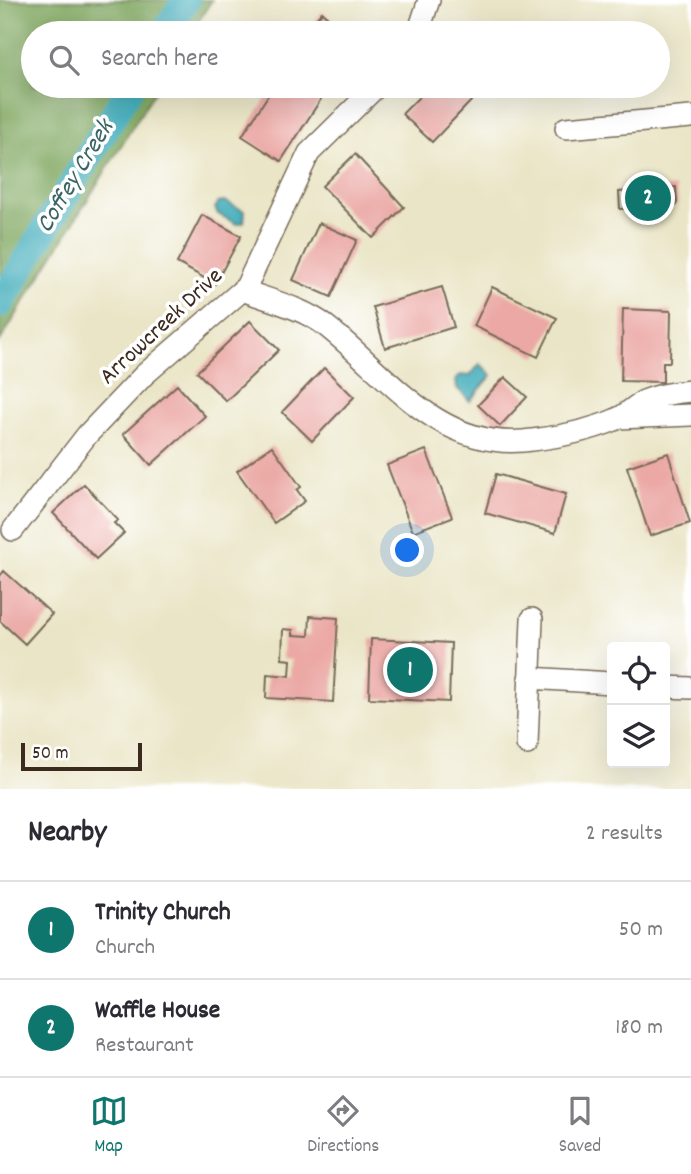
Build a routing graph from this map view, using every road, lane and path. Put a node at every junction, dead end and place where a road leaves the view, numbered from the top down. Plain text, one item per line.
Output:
1 (429, 0) edge
2 (422, 21) edge
3 (365, 98) edge
4 (691, 117) edge
5 (566, 128) dead end
6 (242, 290) junction
7 (691, 391) edge
8 (691, 415) edge
9 (618, 418) junction
10 (13, 530) dead end
11 (532, 619) dead end
12 (529, 678) junction
13 (607, 683) edge
14 (670, 687) edge
15 (691, 688) edge
16 (527, 744) dead end

1 - 2 street
3 - 6 street, Arrowcreek Drive
4 - 5 street
6 - 9 street
6 - 10 street, Arrowcreek Drive
7 - 9 street
8 - 9 street
11 - 12 street
12 - 13 street
12 - 16 street
14 - 15 street

